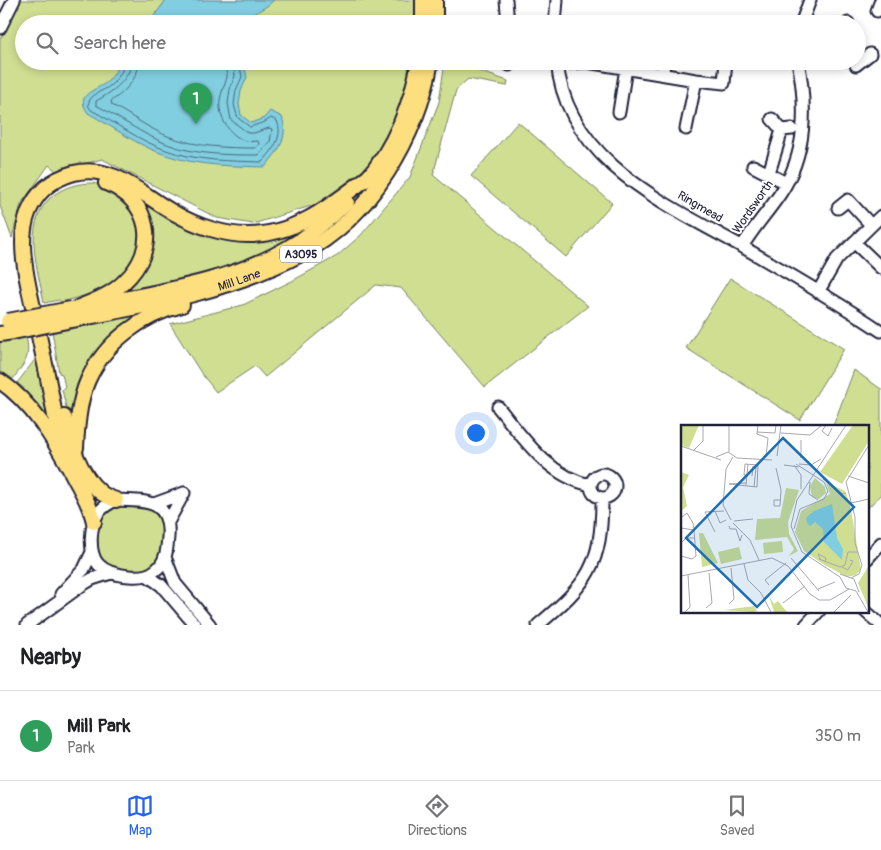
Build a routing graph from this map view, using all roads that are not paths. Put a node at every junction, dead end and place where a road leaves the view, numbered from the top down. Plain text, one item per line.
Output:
1 (14, 0) edge
2 (423, 0) edge
3 (435, 0) edge
4 (506, 0) edge
5 (557, 0) edge
6 (810, 0) edge
7 (881, 0) edge
8 (877, 12) dead end
9 (423, 15) edge
10 (435, 15) edge
11 (507, 15) edge
12 (556, 15) edge
13 (804, 15) edge
14 (0, 28) edge
15 (417, 70) edge
16 (429, 70) edge
17 (558, 70) edge
18 (626, 70) edge
19 (638, 70) edge
20 (663, 70) edge
21 (725, 70) edge
22 (799, 70) edge
23 (662, 74) junction
24 (696, 80) junction
25 (619, 112) dead end
26 (772, 118) dead end
27 (686, 129) dead end
28 (753, 166) dead end
29 (769, 173) junction
30 (371, 175) junction
31 (786, 183) junction
32 (838, 208) dead end
33 (881, 216) edge
34 (871, 225) junction
35 (854, 242) junction
36 (742, 247) junction
37 (301, 254) junction
38 (881, 268) edge
39 (818, 292) junction
40 (73, 312) junction
41 (5, 328) edge
42 (881, 331) edge
43 (0, 381) edge
44 (498, 407) dead end
45 (60, 450) junction
46 (75, 452) junction
47 (591, 485) junction
48 (602, 498) junction
49 (116, 500) junction
50 (154, 504) junction
51 (94, 522) junction
52 (168, 522) junction
53 (881, 543) edge
54 (92, 552) junction
55 (165, 557) junction
56 (868, 557) edge
57 (111, 573) junction
58 (148, 576) junction
59 (49, 608) junction
60 (818, 612) edge
61 (867, 612) edge
62 (26, 625) edge
63 (195, 625) edge
64 (210, 625) edge
65 (538, 625) edge
66 (806, 625) edge
67 (881, 625) edge

1 - 14 street
2 - 9 main road
3 - 10 main road
4 - 11 street
5 - 12 street
6 - 13 street
7 - 8 street
15 - 30 main road, Mill Lane / A3095
16 - 37 main road, Mill Lane / A3095
17 - 36 street, Ringmead
18 - 25 street
19 - 23 street
20 - 23 street
21 - 24 street
22 - 31 street, Wordsworth
23 - 24 street
24 - 27 street
26 - 29 street, Wordsworth
28 - 29 street, Wordsworth
29 - 31 street, Wordsworth
30 - 40 main road, Mill Lane / A3095
30 - 45 main road, A3095
31 - 36 street, Wordsworth
32 - 34 street
33 - 34 street
34 - 35 street
35 - 38 street
35 - 39 street
36 - 39 street, Ringmead
37 - 40 main road, Mill Lane / A3095
37 - 46 main road, A3095
39 - 42 street, Ringmead
40 - 41 main road, Mill Lane / A3095, bridge
40 - 46 main road, A3095
43 - 45 main road, A3095
44 - 47 street
45 - 51 main road, A3095
46 - 49 main road, A3095
47 - 48 street
47 - 48 street
48 - 65 street
49 - 50 street
49 - 51 street
50 - 52 street
50 - 52 street
51 - 54 street
52 - 55 street
53 - 56 street
54 - 57 street
54 - 59 street
55 - 58 street
55 - 64 street
57 - 58 street
57 - 59 street
58 - 63 street
59 - 62 street
60 - 66 street
61 - 67 street

